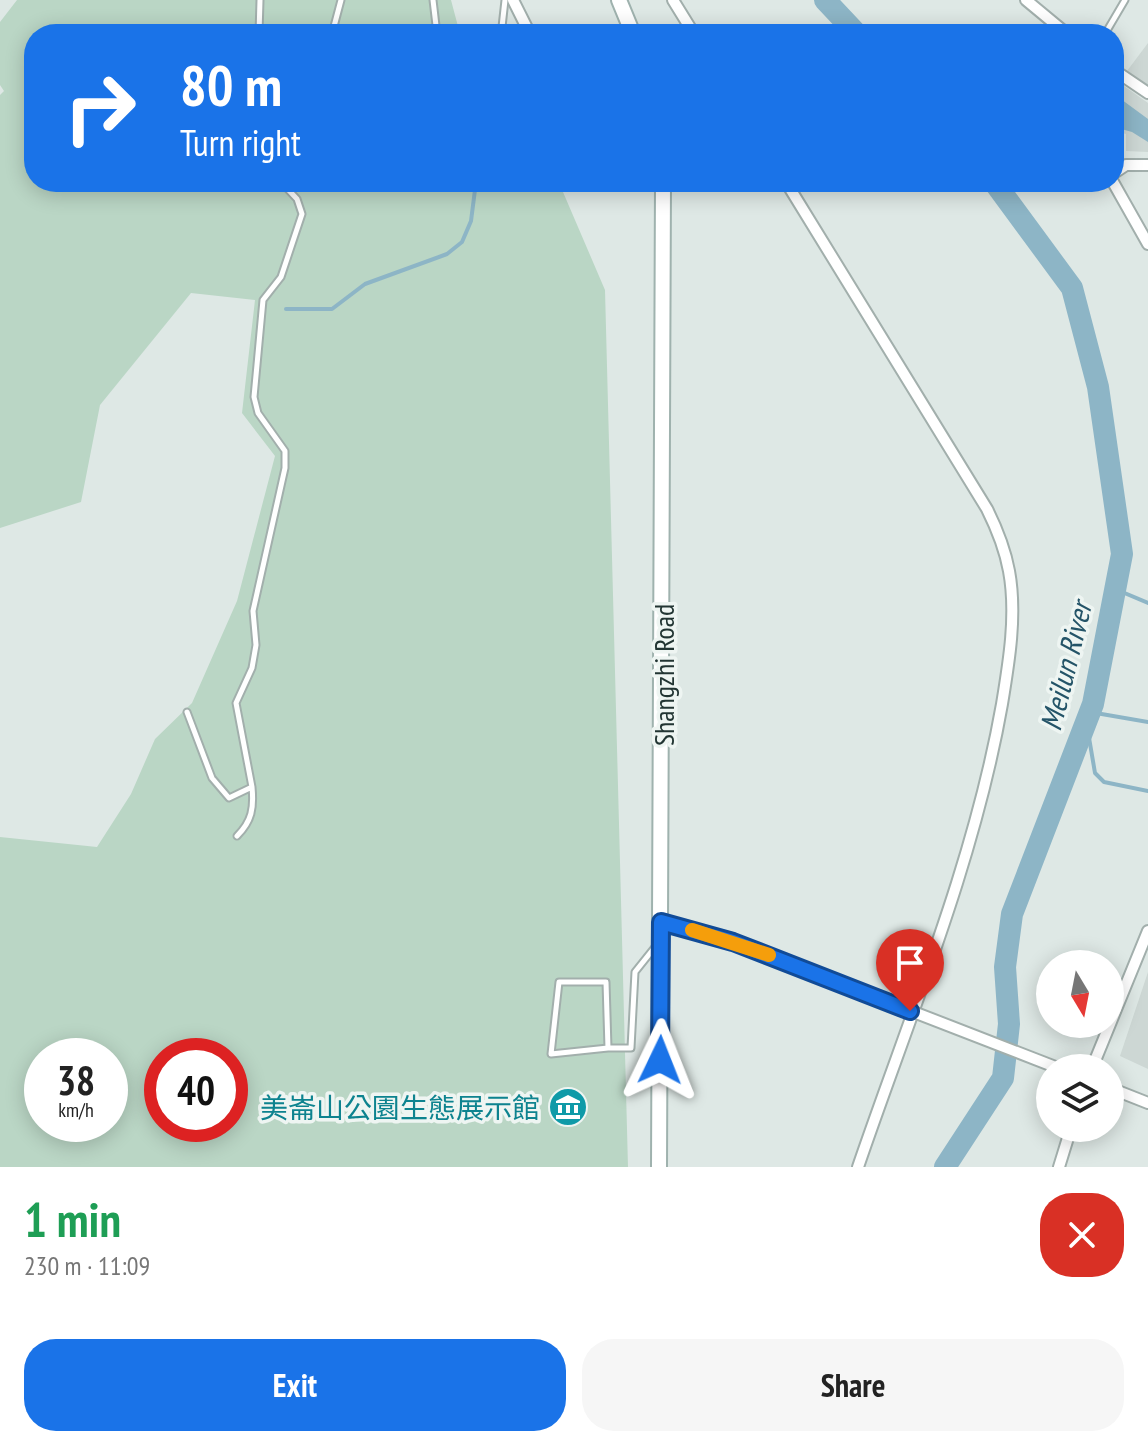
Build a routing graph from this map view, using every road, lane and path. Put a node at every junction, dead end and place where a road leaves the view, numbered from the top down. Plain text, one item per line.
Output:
1 (260, 0) edge
2 (341, 0) edge
3 (433, 0) edge
4 (505, 0) edge
5 (513, 0) edge
6 (619, 0) edge
7 (673, 0) edge
8 (1125, 0) edge
9 (1031, 2) edge
10 (259, 24) edge
11 (335, 24) edge
12 (436, 24) edge
13 (502, 24) edge
14 (525, 24) edge
15 (629, 24) edge
16 (688, 24) edge
17 (1056, 24) edge
18 (1111, 24) edge
19 (1124, 77) edge
20 (1148, 93) edge
21 (1148, 165) edge
22 (1124, 166) edge
23 (290, 192) edge
24 (663, 192) edge
25 (792, 192) edge
26 (1119, 192) edge
27 (1148, 244) edge
28 (187, 712) dead end
29 (252, 787) junction
30 (237, 836) dead end
31 (661, 922) junction
32 (1148, 931) edge
33 (660, 940) junction
34 (1124, 990) edge
35 (608, 1048) junction
36 (1036, 1059) edge
37 (1124, 1094) edge
38 (1148, 1103) edge
39 (1067, 1142) edge
40 (659, 1167) edge
41 (858, 1167) edge
42 (1059, 1167) edge

1 - 10 lane
2 - 11 lane
3 - 12 lane
4 - 13 lane
5 - 14 street
6 - 15 street
7 - 16 street
8 - 18 lane
9 - 17 street
19 - 20 street
21 - 22 street
23 - 29 lane
24 - 31 street, Shangzhi Road
25 - 41 street
26 - 27 street
28 - 29 lane
29 - 30 lane
31 - 33 street, Shangzhi Road
31 - 36 street, bridge
32 - 34 street
33 - 35 lane
33 - 40 street, Shangzhi Road
35 - 35 lane
37 - 38 street
39 - 42 street

